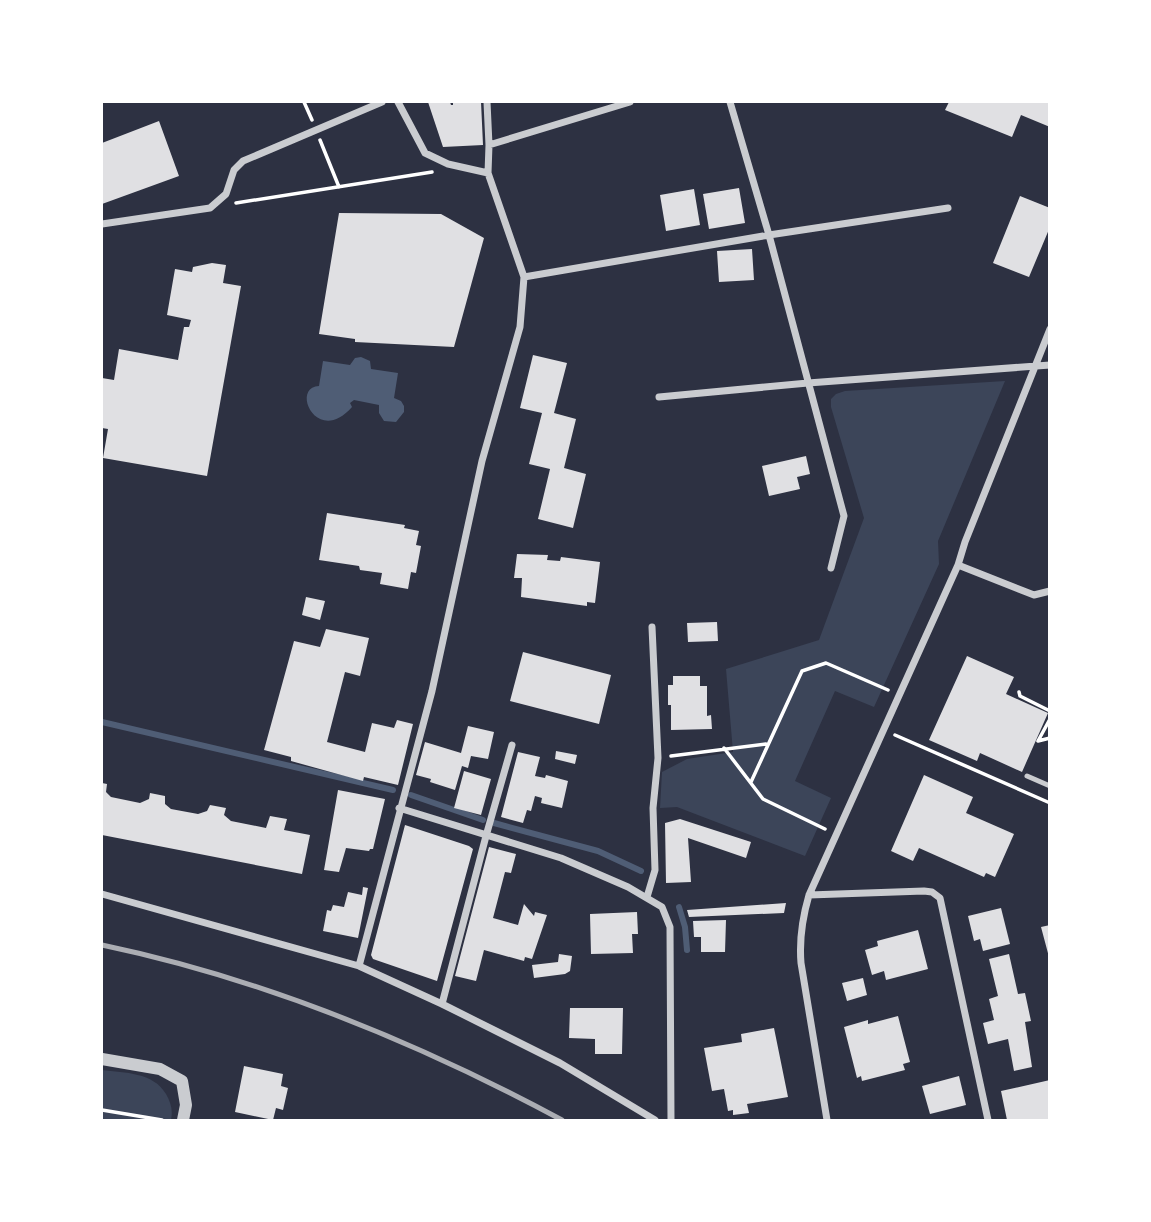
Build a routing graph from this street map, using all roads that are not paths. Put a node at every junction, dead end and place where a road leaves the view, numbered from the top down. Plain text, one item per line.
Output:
1 (382, 102) edge
2 (398, 102) edge
3 (487, 102) edge
4 (630, 102) edge
5 (730, 102) edge
6 (489, 145) junction
7 (488, 173) junction
8 (948, 208) dead end
9 (102, 224) edge
10 (769, 235) junction
11 (524, 277) junction
12 (1049, 329) edge
13 (1049, 365) edge
14 (1034, 366) junction
15 (808, 383) junction
16 (659, 397) dead end
17 (958, 565) junction
18 (831, 568) dead end
19 (1049, 591) edge
20 (652, 627) dead end
21 (512, 745) dead end
22 (1027, 776) dead end
23 (1049, 786) edge
24 (399, 808) junction
25 (486, 836) junction
26 (102, 894) edge
27 (809, 895) junction
28 (647, 897) junction
29 (359, 966) junction
30 (442, 1004) junction
31 (102, 1059) edge
32 (183, 1121) edge
33 (656, 1121) edge
34 (671, 1121) edge
35 (827, 1121) edge
36 (988, 1121) edge

1 - 9 street
2 - 7 street
3 - 6 street
4 - 6 street
5 - 10 street
6 - 7 street
7 - 11 street
8 - 10 street
10 - 11 street
10 - 15 street
11 - 24 street
12 - 14 street
13 - 14 street
14 - 15 street
14 - 17 street
15 - 16 street
15 - 18 street
17 - 19 street
17 - 27 street
20 - 28 street
21 - 25 street
22 - 23 lane
24 - 25 street
24 - 29 street
25 - 28 street
25 - 30 street
26 - 29 street
27 - 35 street
27 - 36 street
28 - 34 street
29 - 30 street
30 - 33 street
31 - 32 street

